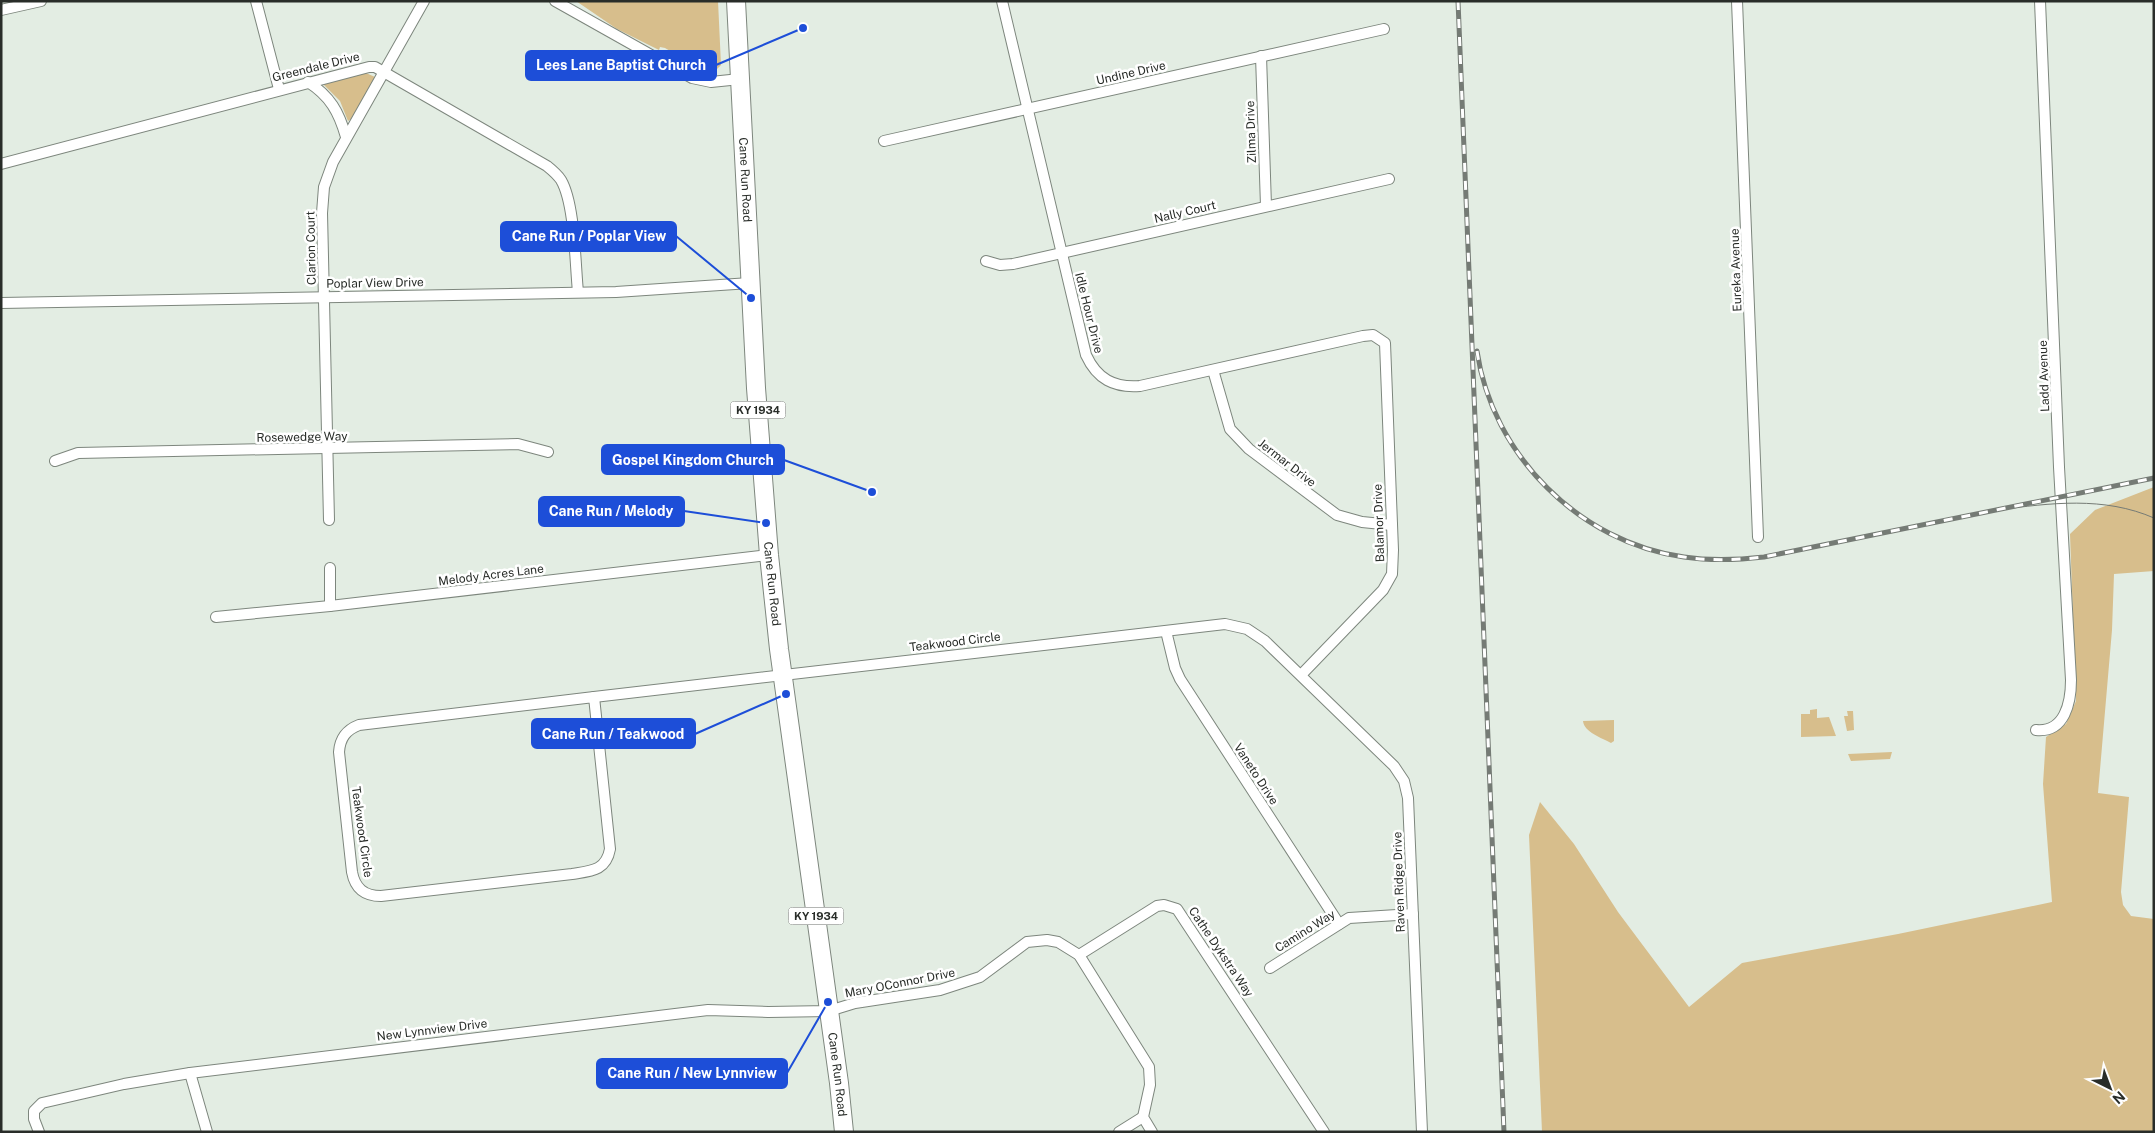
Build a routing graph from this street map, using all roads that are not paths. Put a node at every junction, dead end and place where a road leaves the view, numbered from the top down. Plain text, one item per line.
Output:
1 (41, 1) edge
2 (256, 1) edge
3 (424, 1) edge
4 (555, 1) edge
5 (736, 1) edge
6 (1002, 1) edge
7 (1737, 1) edge
8 (2040, 1) edge
9 (1, 10) edge
10 (1384, 29) dead end
11 (1261, 56) junction
12 (383, 73) junction
13 (740, 79) junction
14 (308, 82) junction
15 (279, 89) junction
16 (1027, 109) junction
17 (346, 137) junction
18 (884, 141) dead end
19 (1, 164) edge
20 (1389, 179) dead end
21 (1266, 206) junction
22 (1062, 253) junction
23 (986, 261) dead end
24 (750, 284) junction
25 (578, 292) junction
26 (324, 296) junction
27 (1, 303) edge
28 (1379, 338) joint
29 (1213, 370) junction
30 (327, 449) junction
31 (548, 452) dead end
32 (56, 460) dead end
33 (328, 520) dead end
34 (1392, 524) junction
35 (1758, 538) dead end
36 (769, 555) junction
37 (330, 568) dead end
38 (330, 606) junction
39 (216, 617) dead end
40 (1166, 631) junction
41 (783, 675) junction
42 (1301, 675) junction
43 (594, 697) junction
44 (2036, 730) dead end
45 (1413, 914) junction
46 (1339, 924) junction
47 (1079, 955) junction
48 (1270, 968) dead end
49 (829, 1011) junction
50 (190, 1073) junction
51 (1142, 1118) junction
52 (39, 1132) edge
53 (207, 1132) edge
54 (844, 1132) edge
55 (1119, 1132) edge
56 (1152, 1132) edge
57 (1324, 1132) edge
58 (1422, 1132) edge

1 - 9 street
2 - 15 street
3 - 12 street, Clarion Court
4 - 13 street
5 - 13 highway, Cane Run Road / KY 1934
6 - 16 street, Idle Hour Drive
7 - 35 street, Eureka Avenue
8 - 44 street, Ladd Avenue
10 - 11 street, Undine Drive
11 - 16 street, Undine Drive
11 - 21 street, Zilma Drive
12 - 14 street, Greendale Drive
12 - 17 street, Clarion Court
12 - 25 street, Greendale Drive
13 - 24 highway, Cane Run Road / KY 1934
14 - 15 street, Greendale Drive
14 - 17 street
15 - 19 street, Greendale Drive
16 - 18 street, Undine Drive
16 - 22 street, Idle Hour Drive
17 - 26 street, Clarion Court
20 - 21 street, Nally Court
21 - 22 street, Nally Court
22 - 23 street, Nally Court
22 - 29 street, Idle Hour Drive
24 - 25 street, Poplar View Drive
24 - 36 highway, Cane Run Road / KY 1934
25 - 26 street, Poplar View Drive
26 - 27 street, Poplar View Drive
26 - 30 street, Clarion Court
28 - 29 street, Idle Hour Drive
28 - 34 street, Balamor Drive
29 - 34 street, Jermar Drive
30 - 31 street, Rosewedge Way
30 - 32 street, Rosewedge Way
30 - 33 street, Clarion Court
34 - 42 street, Balamor Drive
36 - 38 street, Melody Acres Lane
36 - 41 highway, Cane Run Road / KY 1934
37 - 38 street
38 - 39 street, Melody Acres Lane
40 - 41 street, Teakwood Circle
40 - 42 street, Teakwood Circle
40 - 46 street, Vaneto Drive
41 - 43 street, Teakwood Circle
41 - 49 highway, Cane Run Road / KY 1934
42 - 45 street, Raven Ridge Drive
43 - 43 street, Teakwood Circle
45 - 46 street, Camino Way
45 - 58 street, Raven Ridge Drive
46 - 48 street, Camino Way
47 - 49 street, Mary OConnor Drive
47 - 51 street
47 - 57 street, Cathe Dykstra Way
49 - 50 street, New Lynnview Drive
49 - 54 highway, Cane Run Road / KY 1934
50 - 52 street, New Lynnview Drive
50 - 53 street
51 - 55 street
51 - 56 street

